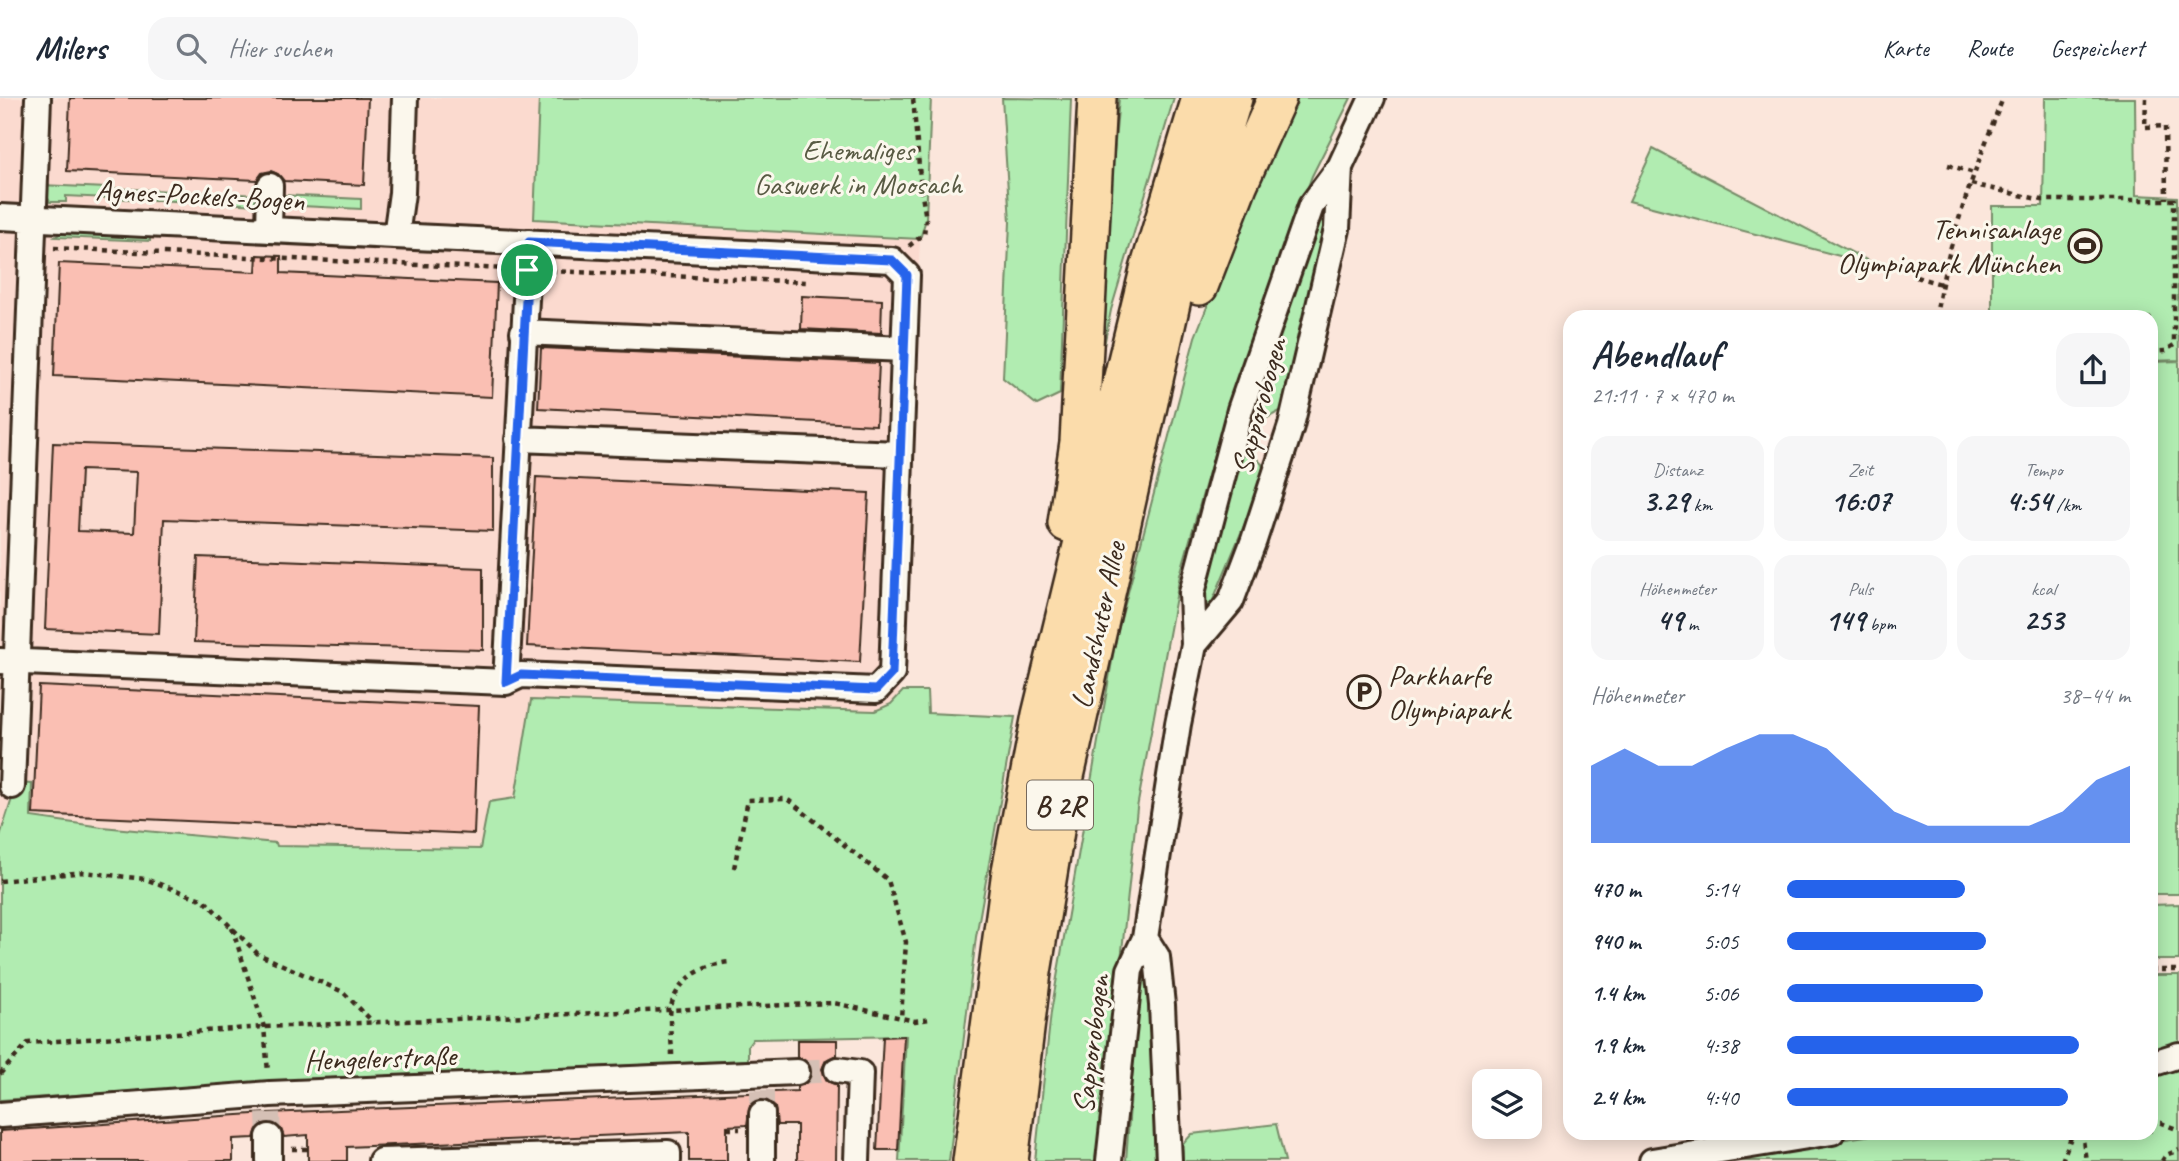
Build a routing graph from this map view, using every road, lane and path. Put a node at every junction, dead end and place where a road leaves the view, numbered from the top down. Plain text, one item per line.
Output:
1 (38, 98) edge
2 (405, 98) edge
3 (913, 98) edge
4 (1201, 98) edge
5 (1233, 98) edge
6 (1276, 98) edge
7 (1373, 98) edge
8 (2003, 98) edge
9 (2146, 98) edge
10 (1096, 105) edge
11 (1950, 165) dead end
12 (1340, 167) junction
13 (1974, 173) junction
14 (1970, 184) junction
15 (270, 186) dead end
16 (2166, 200) junction
17 (0, 217) edge
18 (33, 218) junction
19 (269, 230) junction
20 (396, 236) junction
21 (529, 242) junction
22 (32, 247) junction
23 (892, 260) junction
24 (527, 270) junction
25 (1916, 277) dead end
26 (812, 282) dead end
27 (1941, 284) junction
28 (2176, 291) edge
29 (1937, 310) edge
30 (523, 332) junction
31 (904, 349) junction
32 (2158, 352) edge
33 (518, 439) junction
34 (899, 454) junction
35 (1135, 454) junction
36 (1194, 645) junction
37 (8, 662) edge
38 (506, 682) junction
39 (1041, 715) junction
40 (12, 786) dead end
41 (734, 868) dead end
42 (0, 881) edge
43 (231, 927) junction
44 (1146, 938) junction
45 (730, 962) dead end
46 (2158, 970) edge
47 (2179, 970) edge
48 (671, 1008) junction
49 (901, 1018) junction
50 (931, 1020) dead end
51 (373, 1023) junction
52 (264, 1027) junction
53 (2179, 1055) edge
54 (2158, 1062) edge
55 (837, 1070) tunnel mouth
56 (797, 1072) tunnel mouth
57 (0, 1074) edge
58 (673, 1077) junction
59 (762, 1093) junction
60 (0, 1115) edge
61 (2158, 1122) edge
62 (269, 1126) edge
63 (2179, 1130) edge
64 (1782, 1140) edge
65 (2070, 1140) edge
66 (2083, 1140) edge
67 (2179, 1150) edge
68 (381, 1161) edge
69 (668, 1161) edge
70 (762, 1161) edge
71 (857, 1161) edge
72 (972, 1161) edge
73 (1009, 1161) edge
74 (1109, 1161) edge
75 (1169, 1161) edge
76 (1652, 1161) edge
77 (2062, 1161) edge
78 (2086, 1161) edge
79 (2162, 1161) edge

1 - 18 street
2 - 20 street
3 - 23 path
4 - 39 highway, Landshuter Allee
5 - 35 highway, Landshuter Allee
6 - 35 highway, B 2R
7 - 12 street, Sapporobogen
8 - 13 path
9 - 16 path
10 - 39 highway, Landshuter Allee / B 2R
11 - 13 path
12 - 36 street, Sapporobogen
12 - 36 street, Sapporobogen
13 - 14 path
14 - 16 path
14 - 27 path
15 - 19 street
16 - 28 path
17 - 18 street, Agnes-Pockels-Bogen
18 - 19 street, Agnes-Pockels-Bogen
18 - 22 street
19 - 20 street, Agnes-Pockels-Bogen
20 - 21 street, Agnes-Pockels-Bogen
21 - 23 street, Agnes-Pockels-Bogen
21 - 24 street
22 - 24 path
22 - 37 street
23 - 31 street
24 - 26 path
24 - 30 street
25 - 27 path
27 - 29 path
28 - 32 path
30 - 31 street
30 - 33 street
31 - 34 street
33 - 34 street
33 - 38 street
34 - 38 street
35 - 73 highway, Landshuter Allee / B 2R
36 - 44 street, Sapporobogen
37 - 38 street
37 - 40 street
39 - 72 highway, Landshuter Allee / B 2R
41 - 49 path
42 - 43 path
43 - 51 path
43 - 52 path
44 - 74 street, Sapporobogen
44 - 75 street, Sapporobogen
45 - 48 path
46 - 47 path
48 - 49 path
48 - 51 path
48 - 58 path
49 - 50 path
51 - 52 path
52 - 57 path
52 - 62 path
53 - 54 street
55 - 71 street
56 - 59 street, Hengelerstraße
58 - 59 street, Hengelerstraße
58 - 62 street, Hengelerstraße
59 - 70 street
60 - 62 street, Hengelerstraße
61 - 63 path
64 - 76 street
65 - 77 path
66 - 78 path
67 - 79 path
68 - 69 street

